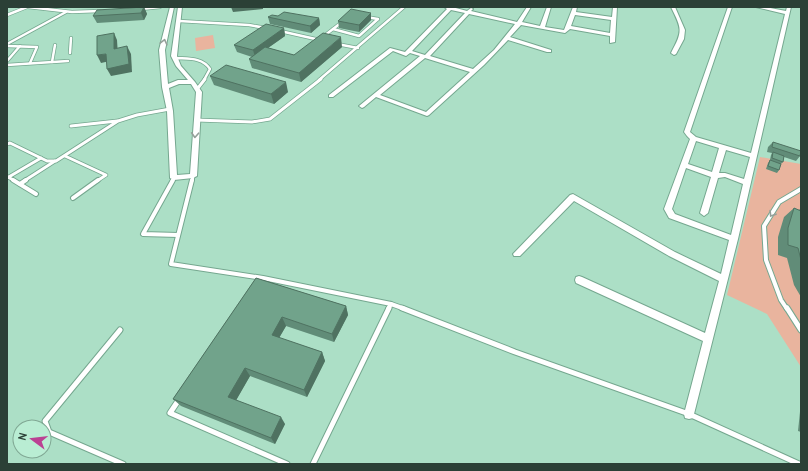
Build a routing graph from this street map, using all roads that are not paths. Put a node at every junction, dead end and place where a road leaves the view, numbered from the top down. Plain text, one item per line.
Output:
1 (28, 7) edge
2 (160, 7) edge
3 (172, 7) edge
4 (180, 7) edge
5 (404, 7) edge
6 (448, 7) edge
7 (472, 7) edge
8 (529, 7) edge
9 (549, 7) edge
10 (575, 7) edge
11 (615, 7) edge
12 (673, 7) edge
13 (730, 7) edge
14 (758, 7) edge
15 (134, 9) edge
16 (789, 10) edge
17 (104, 11) edge
18 (66, 12) junction
19 (468, 12) junction
20 (573, 13) junction
21 (7, 15) edge
22 (365, 17) edge
23 (347, 18) edge
24 (614, 19) junction
25 (179, 21) junction
26 (520, 23) junction
27 (568, 27) junction
28 (542, 28) junction
29 (333, 29) junction
30 (613, 35) junction
31 (71, 38) dead end
32 (508, 38) junction
33 (319, 40) junction
34 (327, 41) edge
35 (612, 42) dead end
36 (334, 43) edge
37 (55, 44) dead end
38 (7, 45) edge
39 (20, 46) junction
40 (358, 48) junction
41 (549, 50) dead end
42 (408, 51) junction
43 (70, 53) dead end
44 (674, 53) dead end
45 (425, 56) junction
46 (174, 57) junction
47 (162, 58) junction
48 (7, 61) edge
49 (68, 61) dead end
50 (52, 62) junction
51 (30, 63) junction
52 (7, 64) edge
53 (473, 71) junction
54 (192, 82) junction
55 (165, 87) junction
56 (198, 88) junction
57 (375, 95) junction
58 (331, 96) dead end
59 (362, 106) dead end
60 (170, 109) junction
61 (196, 120) junction
62 (119, 121) junction
63 (71, 126) dead end
64 (694, 138) junction
65 (7, 144) edge
66 (723, 147) junction
67 (65, 156) junction
68 (753, 156) junction
69 (41, 158) junction
70 (56, 161) junction
71 (684, 165) junction
72 (193, 176) junction
73 (715, 176) junction
74 (8, 178) edge
75 (174, 178) junction
76 (747, 183) junction
77 (20, 184) junction
78 (801, 189) edge
79 (36, 194) dead end
80 (73, 198) dead end
81 (704, 213) dead end
82 (178, 235) junction
83 (734, 239) junction
84 (517, 254) dead end
85 (724, 279) junction
86 (579, 280) dead end
87 (391, 304) junction
88 (120, 330) dead end
89 (801, 330) edge
90 (709, 339) junction
91 (183, 394) edge
92 (689, 414) junction
93 (114, 462) edge
94 (123, 464) edge
95 (287, 464) edge
96 (313, 464) edge
97 (799, 464) edge

1 - 18 lane
1 - 21 lane
2 - 15 lane
47 -> 3 street
4 - 25 street
5 - 40 lane
6 - 19 street
6 - 42 street
7 - 19 street
8 - 26 street
9 - 28 street
10 - 20 street
11 - 24 street
12 - 44 street
13 - 64 street
14 - 16 street
16 - 68 street
17 - 18 lane
18 - 38 lane
19 - 26 street
19 - 45 street
20 - 24 street
20 - 27 street
22 - 29 lane
23 - 29 lane
24 - 30 street
25 - 33 lane
25 - 46 street
26 - 28 street
26 - 32 street
27 - 28 street
27 - 30 street
29 - 33 lane
30 - 35 street
31 - 43 lane
32 - 41 street
32 - 53 street
33 - 34 lane
36 - 40 lane
37 - 50 lane
38 - 39 lane
39 - 48 lane
39 - 51 lane
40 - 61 lane
42 - 45 street
42 - 58 street
45 - 53 street
45 - 57 street
46 - 47 street
46 - 54 street
46 - 56 lane
47 - 55 street
49 - 50 lane
50 - 51 lane
51 - 52 lane
53 - 57 street
54 - 55 street
54 - 56 street
55 - 60 street
56 - 61 street
57 - 59 street
60 - 62 lane
60 - 75 street
61 -> 72 street
62 - 63 lane
62 - 67 lane
64 - 66 street
64 - 71 street
65 - 69 lane
66 - 68 street
66 - 73 street
67 - 70 lane
67 - 80 lane
68 - 76 street
69 - 70 lane
69 - 74 lane
70 - 77 lane
71 - 73 street
71 - 83 street
72 - 75 street
72 - 82 lane
73 - 76 street
73 - 81 street
74 - 77 lane
75 - 82 lane
76 - 83 street
77 - 79 lane
78 -> 89 lane
82 - 87 lane
83 - 85 street
84 - 85 street
85 - 90 street
86 - 90 street
87 - 92 lane
87 - 96 lane
88 - 93 lane
90 - 92 street
91 - 95 lane
92 - 97 lane
93 - 94 lane

